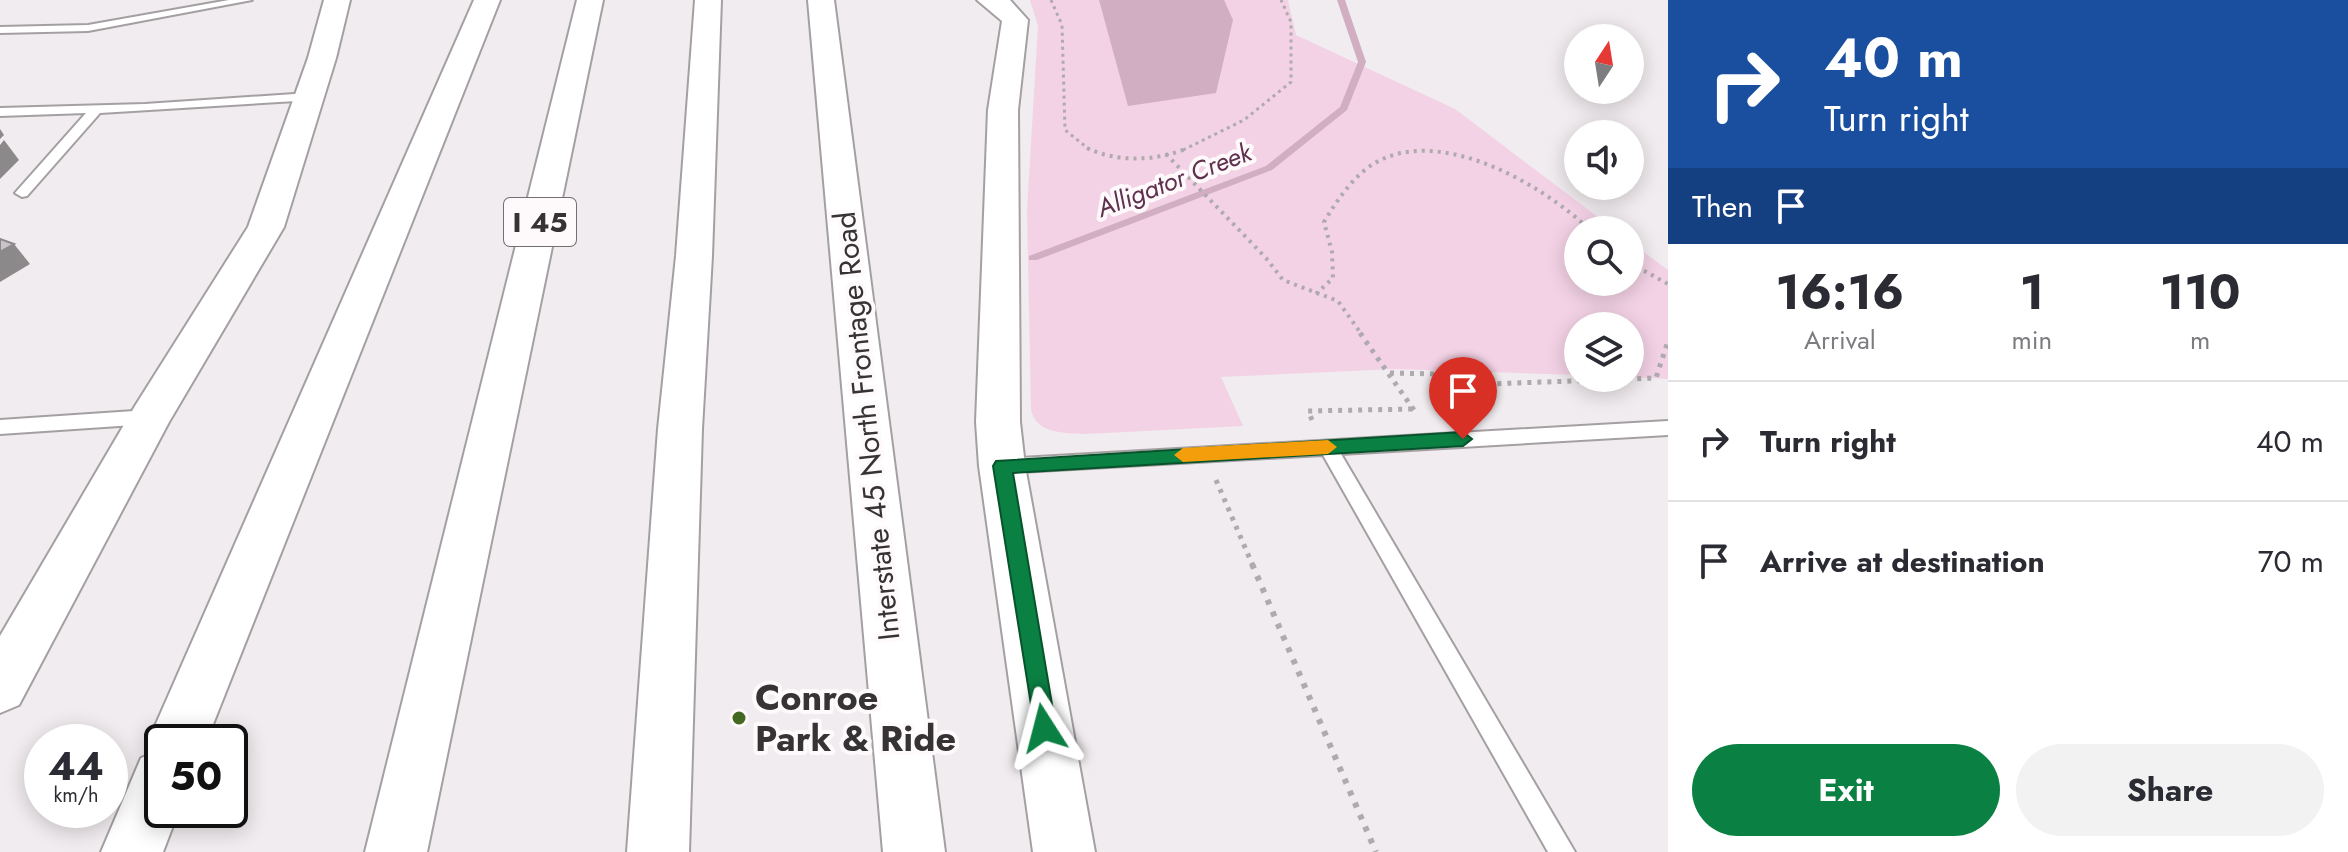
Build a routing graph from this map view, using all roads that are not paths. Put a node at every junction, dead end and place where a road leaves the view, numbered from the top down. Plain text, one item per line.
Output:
1 (247, 0) edge
2 (337, 0) edge
3 (487, 0) edge
4 (590, 0) edge
5 (708, 0) edge
6 (821, 0) edge
7 (990, 0) edge
8 (0, 30) edge
9 (309, 97) junction
10 (97, 109) junction
11 (0, 112) edge
12 (22, 193) dead end
13 (150, 417) junction
14 (0, 427) edge
15 (1668, 428) edge
16 (1328, 447) junction
17 (1002, 466) junction
18 (0, 687) edge
19 (184, 724) edge
20 (144, 823) edge
21 (132, 852) edge
22 (396, 852) edge
23 (658, 852) edge
24 (914, 852) edge
25 (1064, 852) edge
26 (1562, 852) edge

1 - 8 lane
2 - 9 main road
3 - 19 main road
4 - 22 main road, I 45
5 - 23 main road
6 - 24 main road, Interstate 45 North Frontage Road
7 - 17 main road
9 - 10 lane
9 - 13 main road
10 - 11 lane
10 - 12 lane
13 - 14 lane
13 - 18 main road
15 - 16 lane
16 - 17 lane
16 - 26 lane
17 - 25 main road
20 - 21 main road

